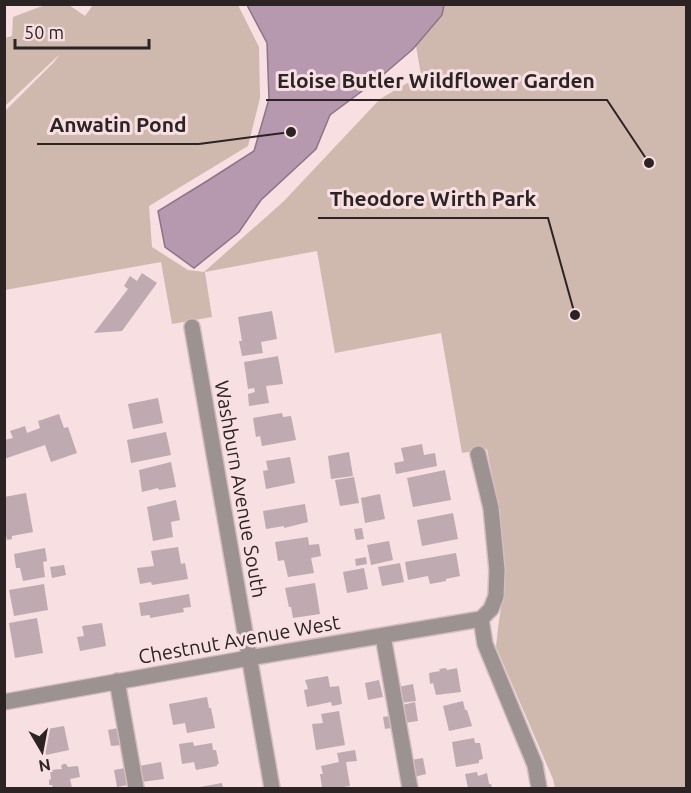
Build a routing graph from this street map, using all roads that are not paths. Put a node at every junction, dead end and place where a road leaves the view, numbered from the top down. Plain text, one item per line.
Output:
1 (192, 327) dead end
2 (478, 454) dead end
3 (482, 619) junction
4 (382, 636) junction
5 (249, 658) junction
6 (117, 681) junction
7 (4, 702) edge
8 (136, 789) edge
9 (272, 789) edge
10 (410, 789) edge
11 (539, 789) edge

1 - 5 street, Washburn Avenue South
2 - 3 street
3 - 4 street, Chestnut Avenue West
3 - 11 street
4 - 5 street, Chestnut Avenue West
4 - 10 street
5 - 6 street, Chestnut Avenue West
5 - 9 street, Washburn Avenue South
6 - 7 street, Chestnut Avenue West
6 - 8 street

